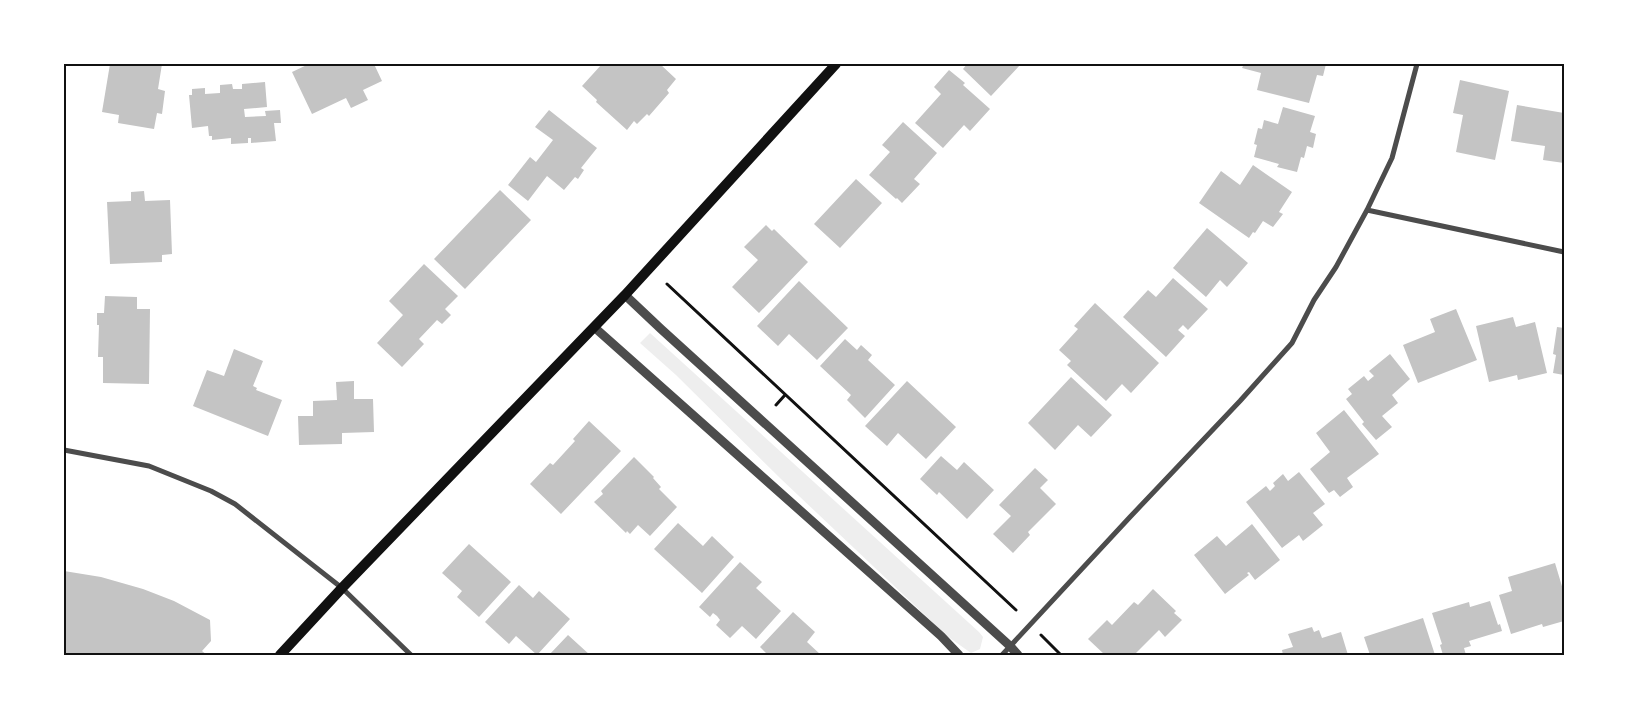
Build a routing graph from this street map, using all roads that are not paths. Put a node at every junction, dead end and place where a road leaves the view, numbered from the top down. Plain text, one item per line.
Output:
1 (836, 64) edge
2 (1417, 64) edge
3 (1368, 210) junction
4 (1564, 252) edge
5 (625, 294) junction
6 (594, 327) junction
7 (64, 450) edge
8 (342, 588) junction
9 (1010, 646) junction
10 (280, 655) edge
11 (411, 655) edge
12 (959, 655) edge
13 (1002, 655) edge
14 (1018, 655) edge

1 - 5 main road
2 - 3 street
3 - 4 street
3 - 9 street
5 - 6 main road
5 - 9 street
6 - 8 main road
6 - 12 street
7 - 8 street
8 - 10 main road
8 - 11 street
9 - 13 street
9 - 14 street

